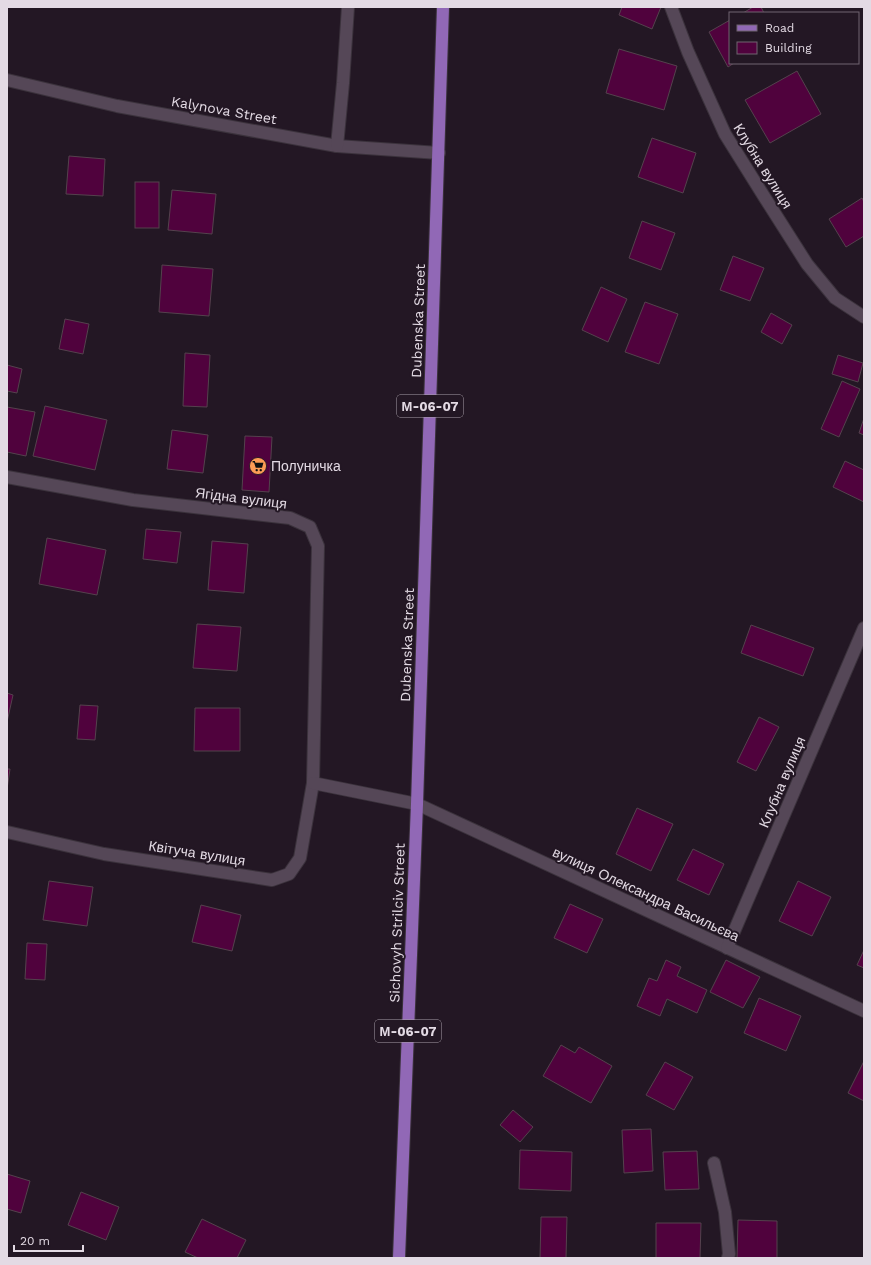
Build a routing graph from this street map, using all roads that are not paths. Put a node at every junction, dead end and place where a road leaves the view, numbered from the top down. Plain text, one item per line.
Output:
1 (348, 7) edge
2 (443, 7) edge
3 (671, 7) edge
4 (7, 80) edge
5 (337, 146) junction
6 (439, 153) junction
7 (864, 317) edge
8 (7, 477) edge
9 (864, 628) edge
10 (313, 783) junction
11 (416, 804) junction
12 (7, 832) edge
13 (727, 948) junction
14 (864, 1011) edge
15 (714, 1163) dead end
16 (399, 1258) edge
17 (728, 1258) edge

1 - 5 street
2 - 6 main road, Dubenska Street / М-06-07
3 - 7 street, Клубна вулиця
4 - 5 street, Kalynova Street
5 - 6 street, Kalynova Street
6 - 11 main road, Dubenska Street / М-06-07
8 - 10 street, Ягідна вулиця
9 - 13 street, Клубна вулиця
10 - 11 street, вулиця Олександра Васильєва
10 - 12 street, Квітуча вулиця
11 - 13 street, вулиця Олександра Васильєва
11 - 16 main road, Sichovyh Strilciv Street / М-06-07
13 - 14 street, вулиця Олександра Васильєва
15 - 17 street

